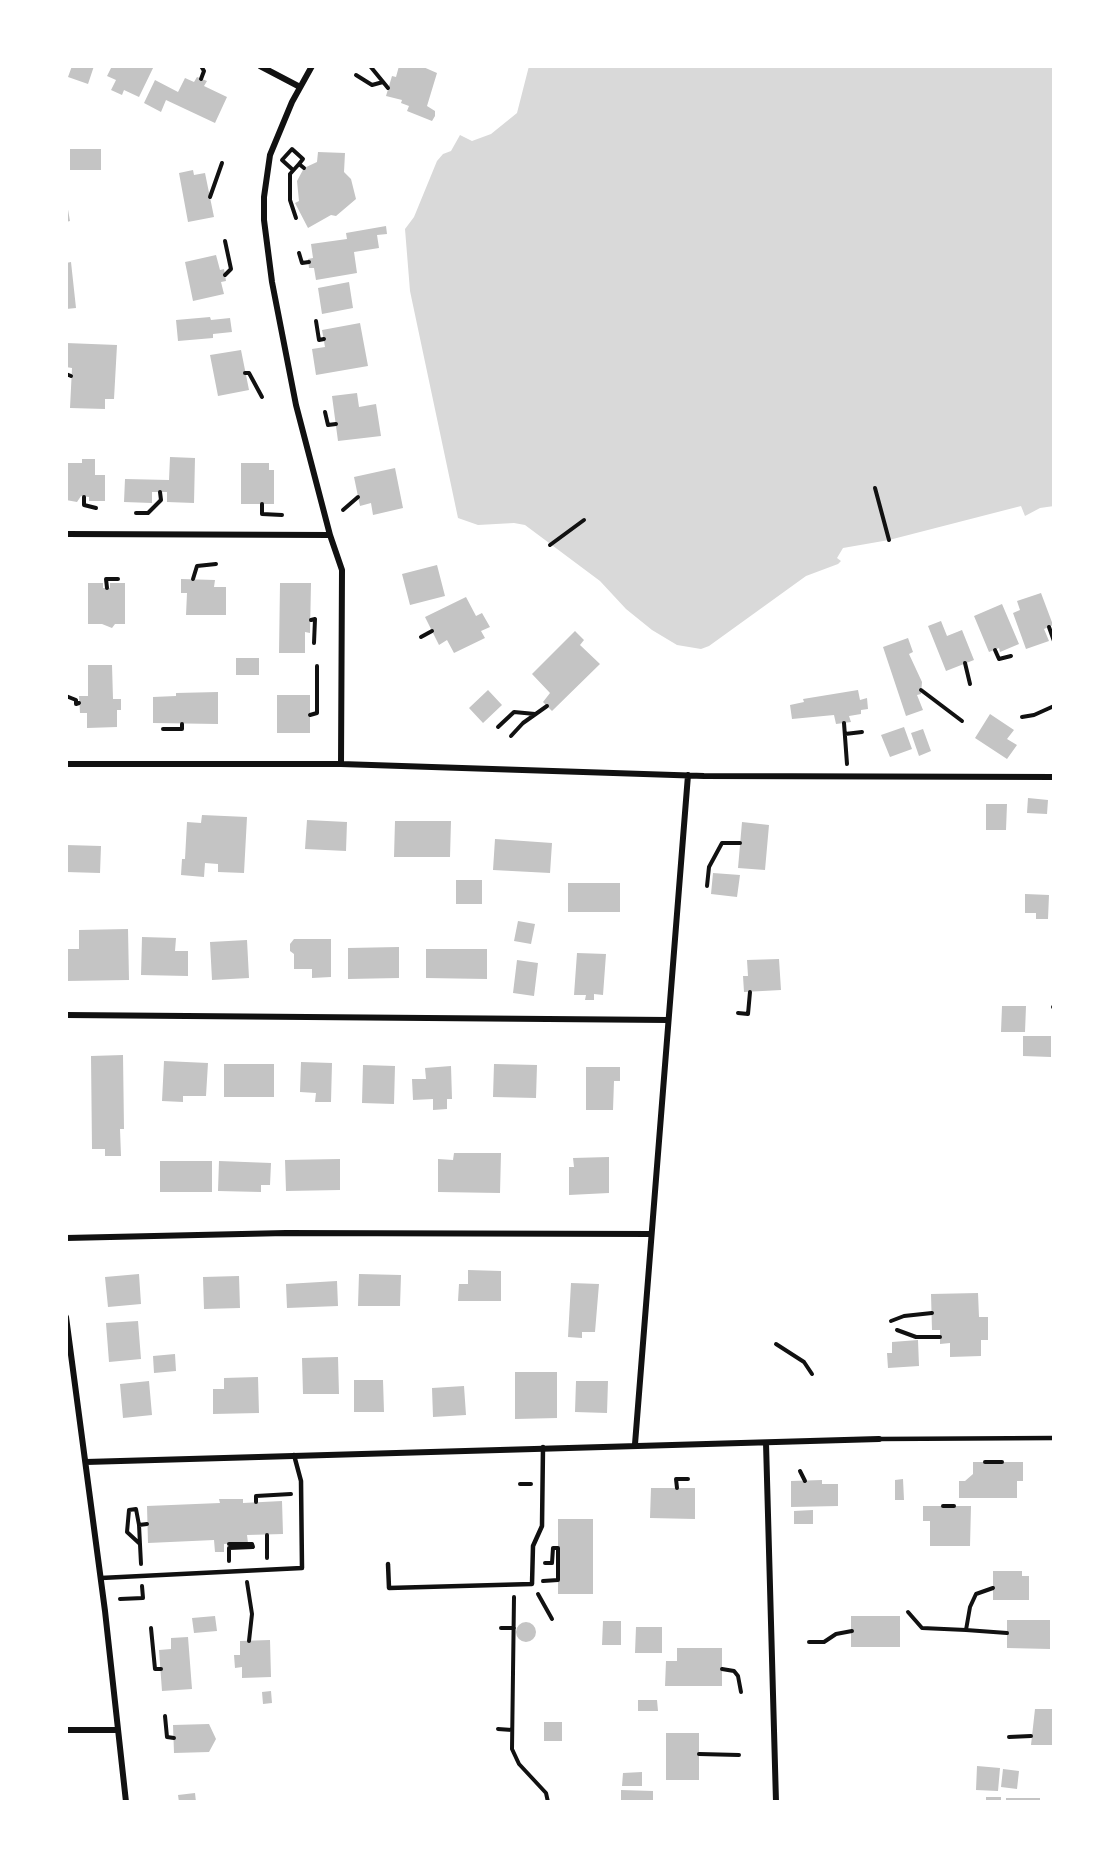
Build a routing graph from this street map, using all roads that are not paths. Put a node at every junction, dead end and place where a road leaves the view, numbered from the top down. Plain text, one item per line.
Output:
1 (260, 66) edge
2 (312, 66) edge
3 (300, 87) junction
4 (66, 534) edge
5 (330, 535) junction
6 (66, 764) edge
7 (341, 764) junction
8 (688, 775) junction
9 (1054, 777) edge
10 (66, 1016) edge
11 (668, 1020) junction
12 (651, 1234) junction
13 (66, 1238) edge
14 (66, 1317) edge
15 (1054, 1438) edge
16 (879, 1439) joint
17 (766, 1443) junction
18 (635, 1444) junction
19 (543, 1447) junction
20 (294, 1455) junction
21 (86, 1462) junction
22 (388, 1564) dead end
23 (101, 1578) junction
24 (66, 1730) edge
25 (118, 1730) junction
26 (126, 1802) edge
27 (776, 1802) edge

1 - 3 street
2 - 3 street
3 - 5 street
4 - 5 street
5 - 7 street
6 - 7 street
7 - 8 street
8 - 9 street
8 - 11 street
10 - 11 street
11 - 12 street
12 - 13 street
12 - 18 street
14 - 21 street
15 - 16 lane
16 - 17 street
17 - 18 street
17 - 27 street
18 - 19 street
19 - 20 street
19 - 22 lane
20 - 21 street
20 - 23 lane
21 - 23 street
23 - 25 street
24 - 25 street
25 - 26 street

